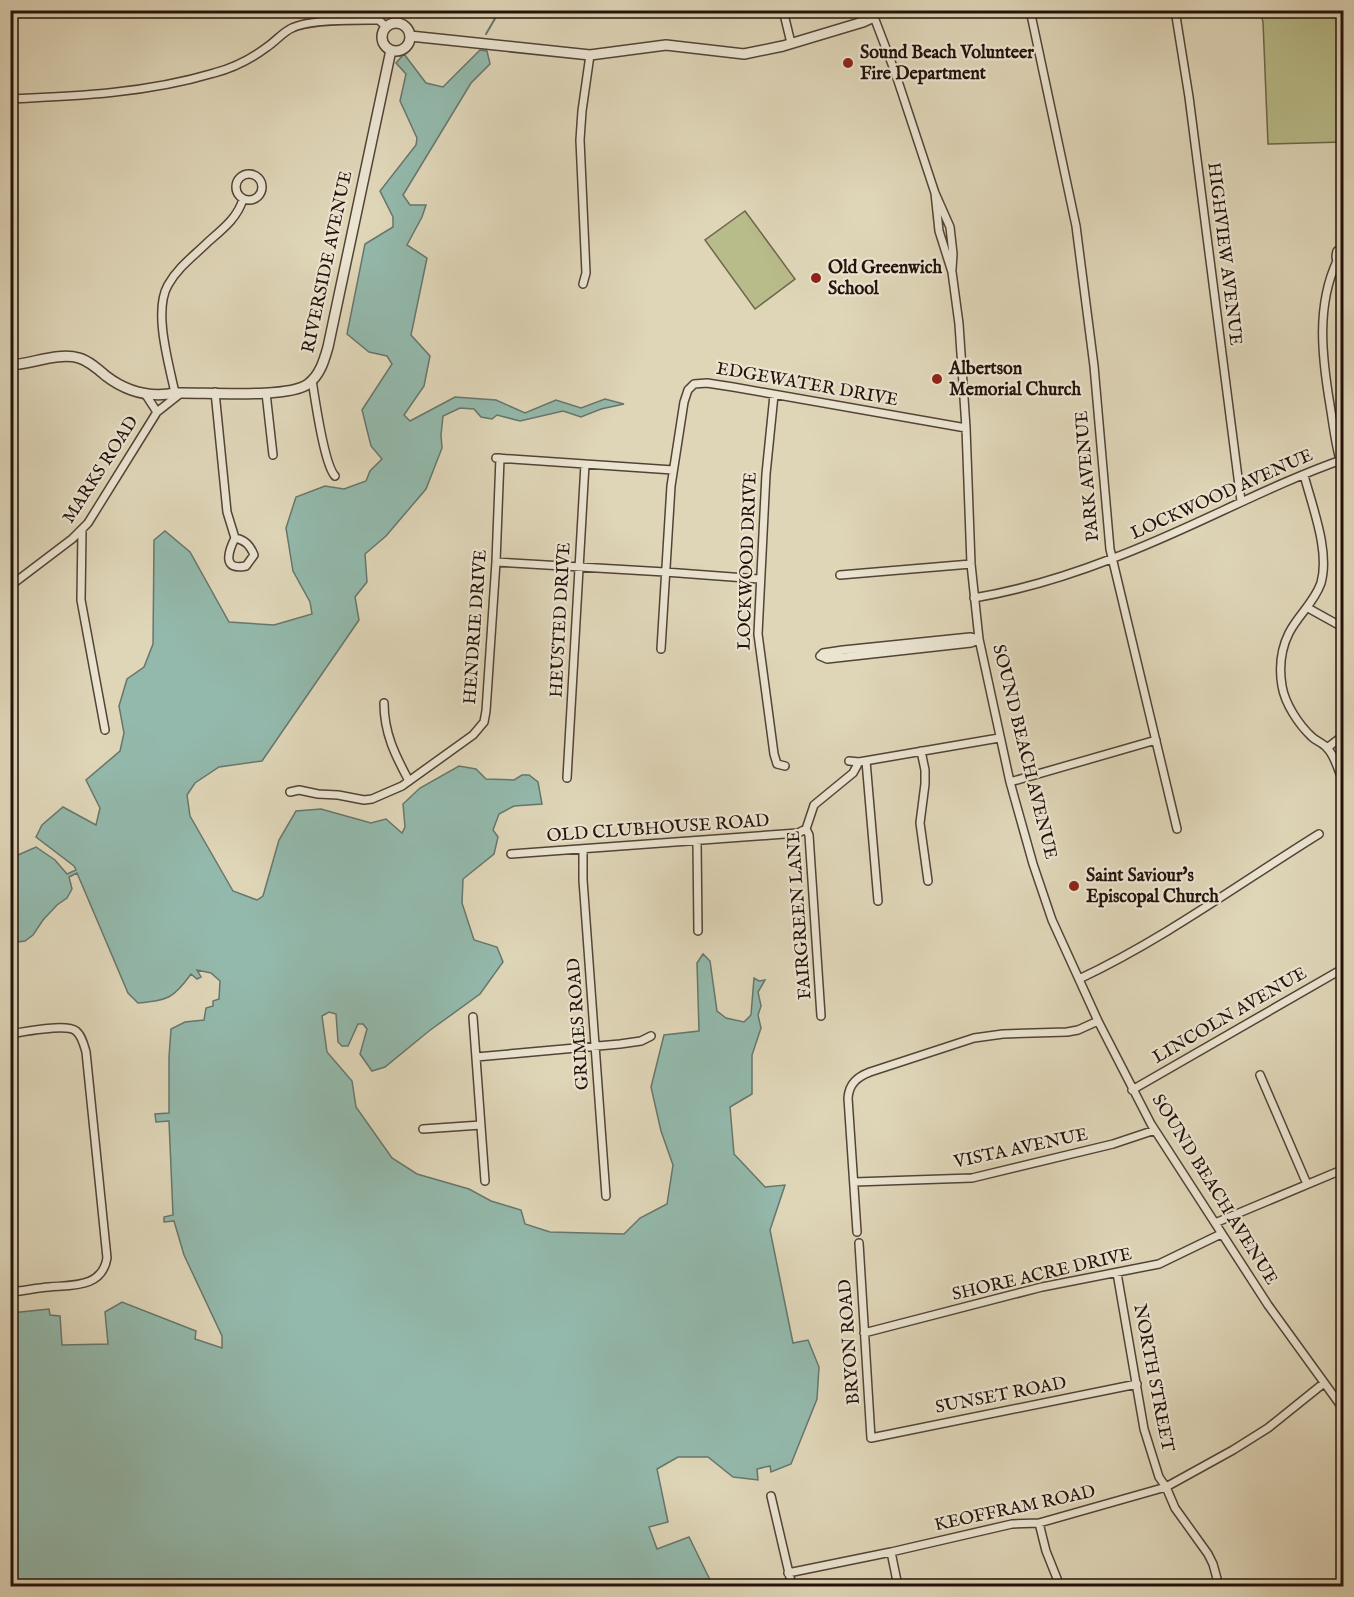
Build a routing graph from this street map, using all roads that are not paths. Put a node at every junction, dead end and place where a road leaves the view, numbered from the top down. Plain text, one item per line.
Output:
1 (377, 10) edge
2 (783, 10) edge
3 (1030, 10) edge
4 (1175, 10) edge
5 (873, 14) edge
6 (382, 24) junction
7 (410, 36) junction
8 (791, 43) junction
9 (391, 51) junction
10 (590, 55) junction
11 (10, 99) edge
12 (935, 193) junction
13 (243, 199) dead end
14 (946, 221) junction
15 (938, 224) junction
16 (951, 232) junction
17 (942, 237) junction
18 (1344, 246) edge
19 (1337, 261) junction
20 (1344, 267) edge
21 (952, 272) junction
22 (583, 284) dead end
23 (10, 365) edge
24 (312, 380) junction
25 (215, 392) junction
26 (178, 393) junction
27 (266, 393) junction
28 (146, 395) junction
29 (774, 395) junction
30 (157, 412) junction
31 (966, 428) junction
32 (273, 455) dead end
33 (1342, 459) edge
34 (585, 464) junction
35 (673, 470) junction
36 (1304, 475) junction
37 (335, 476) dead end
38 (1241, 501) junction
39 (82, 530) junction
40 (235, 538) junction
41 (1112, 559) junction
42 (496, 562) junction
43 (971, 564) junction
44 (579, 567) junction
45 (665, 572) junction
46 (840, 575) dead end
47 (759, 579) junction
48 (10, 586) edge
49 (974, 598) junction
50 (1308, 608) junction
51 (1344, 628) edge
52 (979, 639) junction
53 (661, 649) dead end
54 (384, 703) dead end
55 (105, 730) dead end
56 (1344, 735) edge
57 (999, 738) junction
58 (1156, 740) junction
59 (1327, 748) junction
60 (921, 752) junction
61 (849, 761) dead end
62 (862, 761) junction
63 (781, 765) dead end
64 (567, 778) dead end
65 (409, 781) junction
66 (1010, 782) junction
67 (1344, 785) edge
68 (290, 792) dead end
69 (806, 829) junction
70 (1177, 829) dead end
71 (1320, 834) dead end
72 (697, 842) junction
73 (583, 850) junction
74 (511, 854) dead end
75 (928, 881) dead end
76 (878, 901) dead end
77 (699, 931) dead end
78 (1344, 968) edge
79 (1079, 979) junction
80 (821, 1016) dead end
81 (473, 1017) dead end
82 (1098, 1021) junction
83 (10, 1034) edge
84 (651, 1036) dead end
85 (596, 1046) junction
86 (476, 1057) junction
87 (1260, 1075) dead end
88 (1132, 1090) junction
89 (481, 1125) junction
90 (423, 1129) dead end
91 (1155, 1130) junction
92 (1344, 1169) edge
93 (485, 1181) dead end
94 (854, 1182) junction
95 (1307, 1184) junction
96 (606, 1196) dead end
97 (1215, 1223) junction
98 (857, 1232) dead end
99 (1221, 1234) junction
100 (859, 1243) dead end
101 (1117, 1273) junction
102 (10, 1292) edge
103 (864, 1333) junction
104 (1324, 1383) junction
105 (1137, 1384) junction
106 (1344, 1410) edge
107 (871, 1438) joint
108 (1166, 1487) junction
109 (771, 1496) dead end
110 (1039, 1523) junction
111 (891, 1552) junction
112 (788, 1573) junction
113 (792, 1587) edge
114 (898, 1587) edge
115 (1060, 1587) edge
116 (1219, 1587) edge

1 - 6 street
2 - 8 street
3 - 41 street, PARK AVENUE
4 - 38 street, HIGHVIEW AVENUE
5 - 8 street
5 - 12 street, SOUND BEACH AVENUE
6 - 7 street
6 - 9 street
6 - 11 street
7 - 9 street
7 - 10 street
8 - 10 street
9 - 24 street, RIVERSIDE AVENUE
10 - 22 street
12 - 14 street, SOUND BEACH AVENUE
12 - 15 street, SOUND BEACH AVENUE
13 - 26 street
14 - 15 street
14 - 16 street, SOUND BEACH AVENUE
15 - 17 street, SOUND BEACH AVENUE
16 - 17 street
16 - 21 street, SOUND BEACH AVENUE
17 - 21 street, SOUND BEACH AVENUE
18 - 19 street
19 - 20 street
19 - 33 street
21 - 31 street, SOUND BEACH AVENUE
23 - 28 street, RIVERSIDE AVENUE
24 - 27 street, RIVERSIDE AVENUE
24 - 37 street
25 - 26 street, RIVERSIDE AVENUE
25 - 27 street, RIVERSIDE AVENUE
25 - 40 street
26 - 28 street, RIVERSIDE AVENUE
26 - 30 street, MARKS ROAD
27 - 32 street
28 - 30 street, MARKS ROAD
29 - 31 street, EDGEWATER DRIVE
29 - 35 street, EDGEWATER DRIVE
29 - 47 street, LOCKWOOD DRIVE
30 - 39 street, MARKS ROAD
31 - 43 street, SOUND BEACH AVENUE
33 - 36 street, LOCKWOOD AVENUE
34 - 35 street
34 - 42 street, HENDRIE DRIVE
34 - 44 street, HEUSTED DRIVE
35 - 45 street
36 - 38 street, LOCKWOOD AVENUE
36 - 50 street
38 - 41 street, LOCKWOOD AVENUE
39 - 48 street, MARKS ROAD
39 - 55 street
40 - 40 street
41 - 49 street, LOCKWOOD AVENUE
41 - 58 street, PARK AVENUE
42 - 44 street
42 - 65 street, HENDRIE DRIVE
43 - 46 street
43 - 49 street, SOUND BEACH AVENUE
44 - 45 street
44 - 64 street, HEUSTED DRIVE
45 - 47 street
45 - 53 street
47 - 63 street, LOCKWOOD DRIVE
49 - 52 street, SOUND BEACH AVENUE
50 - 51 street
50 - 59 street
52 - 52 street
52 - 57 street, SOUND BEACH AVENUE
54 - 65 street
56 - 59 street
57 - 60 street
57 - 66 street, SOUND BEACH AVENUE
58 - 66 street
58 - 70 street, PARK AVENUE
59 - 67 street
60 - 62 street
60 - 75 street
61 - 62 street
62 - 69 street, FAIRGREEN LANE
62 - 76 street
65 - 68 street, HENDRIE DRIVE
66 - 79 street, SOUND BEACH AVENUE
69 - 72 street, OLD CLUBHOUSE ROAD
69 - 80 street, FAIRGREEN LANE
71 - 79 street
72 - 73 street, OLD CLUBHOUSE ROAD
72 - 77 street
73 - 74 street, OLD CLUBHOUSE ROAD
73 - 85 street, GRIMES ROAD
78 - 88 street, LINCOLN AVENUE
79 - 82 street, SOUND BEACH AVENUE
81 - 86 street
82 - 88 street, SOUND BEACH AVENUE
82 - 94 street
83 - 102 street
84 - 85 street
85 - 86 street
85 - 96 street, GRIMES ROAD
86 - 89 street
87 - 95 street
88 - 91 street, SOUND BEACH AVENUE
89 - 90 street
89 - 93 street
91 - 94 street, VISTA AVENUE
91 - 97 street, SOUND BEACH AVENUE
92 - 95 street
94 - 98 street
95 - 97 street
97 - 99 street, SOUND BEACH AVENUE
99 - 101 street, SHORE ACRE DRIVE
99 - 104 street, SOUND BEACH AVENUE
100 - 103 street, BRYON ROAD
101 - 103 street, SHORE ACRE DRIVE
101 - 105 street, NORTH STREET
103 - 107 street, BRYON ROAD
104 - 106 street, SOUND BEACH AVENUE
104 - 108 street, KEOFFRAM ROAD
105 - 107 street, SUNSET ROAD
105 - 108 street, NORTH STREET
108 - 110 street, KEOFFRAM ROAD
108 - 116 street, NORTH STREET
109 - 112 street
110 - 111 street, KEOFFRAM ROAD
110 - 115 street
111 - 112 street, KEOFFRAM ROAD
111 - 114 street
112 - 113 street

